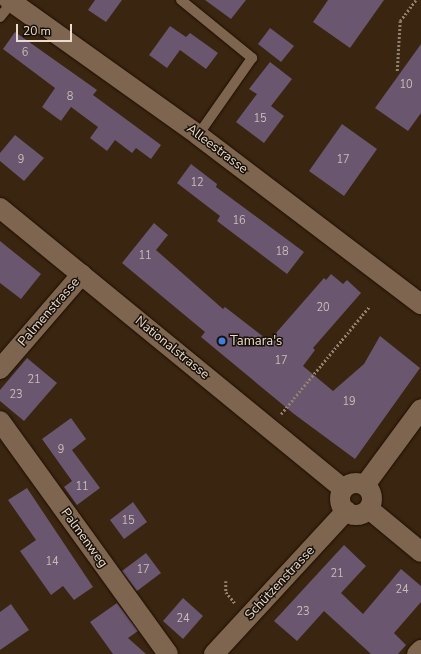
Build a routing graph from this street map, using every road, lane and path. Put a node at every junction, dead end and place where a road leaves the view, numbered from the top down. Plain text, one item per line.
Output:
1 (181, 0) edge
2 (416, 0) edge
3 (7, 6) edge
4 (397, 71) dead end
5 (198, 135) junction
6 (0, 208) edge
7 (82, 274) junction
8 (421, 304) edge
9 (369, 307) dead end
10 (0, 369) edge
11 (421, 409) edge
12 (280, 416) dead end
13 (0, 421) edge
14 (365, 485) junction
15 (343, 489) junction
16 (369, 509) junction
17 (346, 512) junction
18 (421, 552) edge
19 (226, 581) dead end
20 (236, 607) dead end
21 (421, 650) edge
22 (168, 654) edge
23 (214, 654) edge
24 (416, 654) edge

1 - 5 lane
2 - 4 path
3 - 5 street, Alleestrasse
5 - 8 street, Alleestrasse
6 - 7 street, Nationalstrasse
7 - 10 street, Palmenstrasse
7 - 15 street, Nationalstrasse
9 - 12 path
11 - 14 street
13 - 22 street, Palmenweg
14 - 15 street
14 - 16 street
15 - 17 street
16 - 17 street
16 - 18 street
17 - 23 street, Schützenstrasse
19 - 20 path
21 - 24 street

